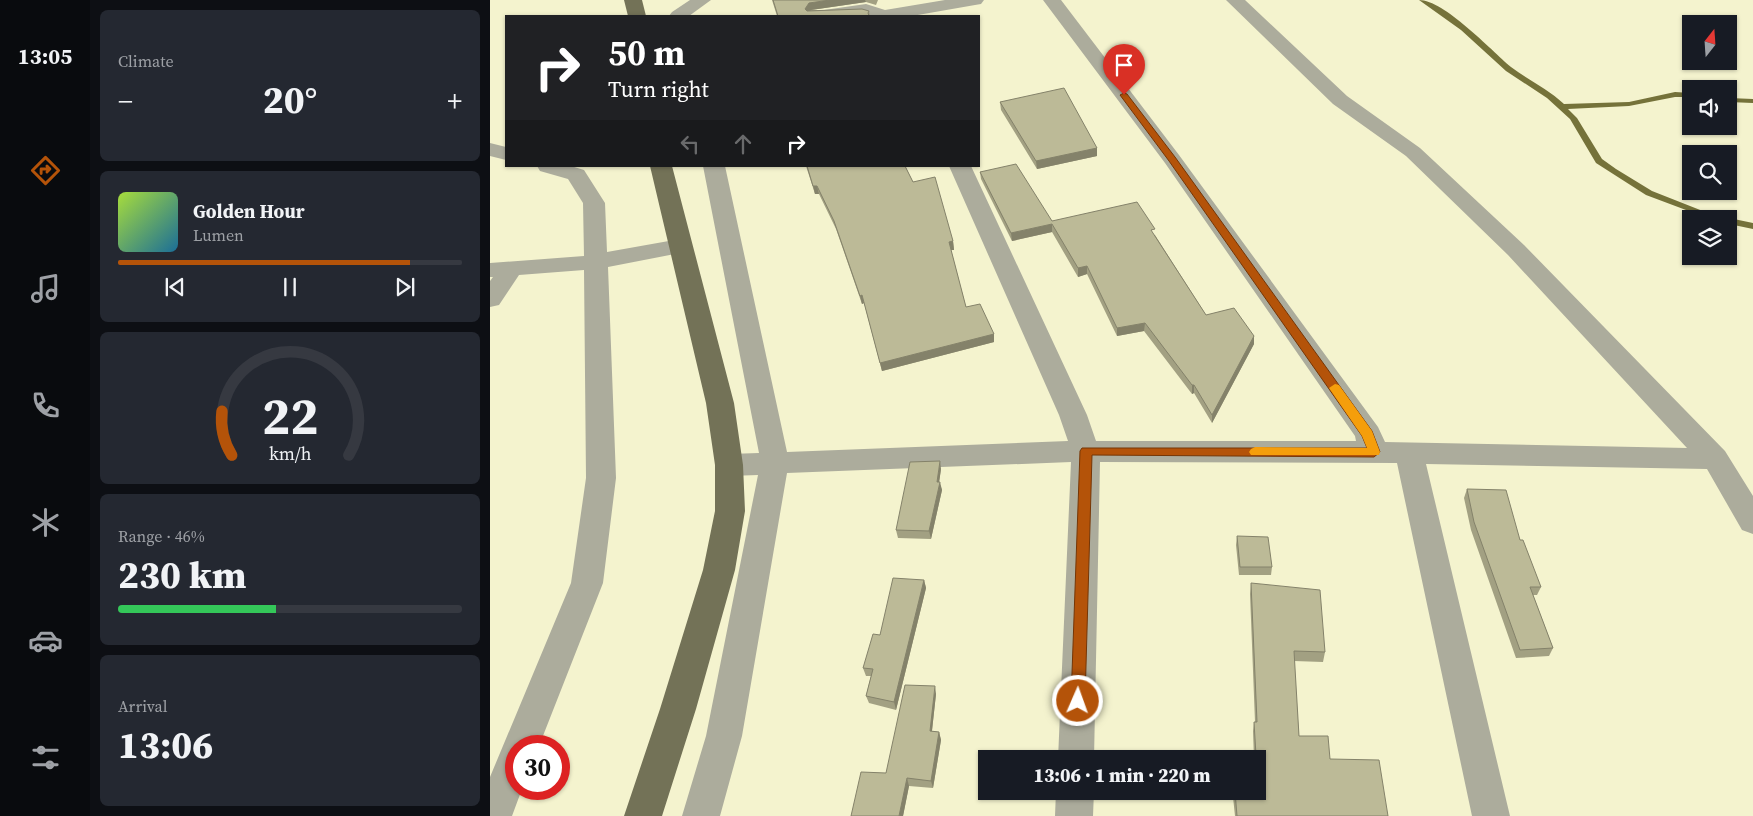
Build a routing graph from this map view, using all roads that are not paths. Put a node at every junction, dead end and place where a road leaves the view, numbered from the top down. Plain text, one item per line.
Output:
1 (633, 0) edge
2 (702, 0) edge
3 (975, 0) edge
4 (1052, 0) edge
5 (1235, 0) edge
6 (637, 15) edge
7 (680, 15) edge
8 (824, 15) edge
9 (881, 15) edge
10 (889, 15) edge
11 (490, 149) edge
12 (505, 154) edge
13 (551, 167) edge
14 (661, 167) edge
15 (714, 167) edge
16 (960, 167) edge
17 (680, 246) junction
18 (594, 262) junction
19 (501, 269) edge
20 (490, 299) edge
21 (1086, 451) junction
22 (1374, 452) junction
23 (1410, 455) junction
24 (1715, 459) junction
25 (776, 462) junction
26 (729, 465) junction
27 (1753, 522) edge
28 (525, 735) edge
29 (1076, 750) edge
30 (505, 786) edge
31 (1075, 800) edge
32 (493, 816) edge
33 (643, 816) edge
34 (700, 816) edge
35 (1074, 816) edge
36 (1491, 816) edge

1 - 6 main road
2 - 7 street
3 - 10 street
4 - 22 street
5 - 24 street
8 - 9 street
11 - 12 street
13 - 18 street
14 - 17 main road
15 - 25 street
16 - 21 street
17 - 18 street
17 - 26 main road
18 - 19 street
18 - 28 street
19 - 20 street
21 - 22 street
21 - 25 street
21 - 29 street
22 - 23 street
23 - 24 street
23 - 36 street
24 - 27 street
25 - 26 street
25 - 34 street
26 - 33 main road
30 - 32 street
31 - 35 street

